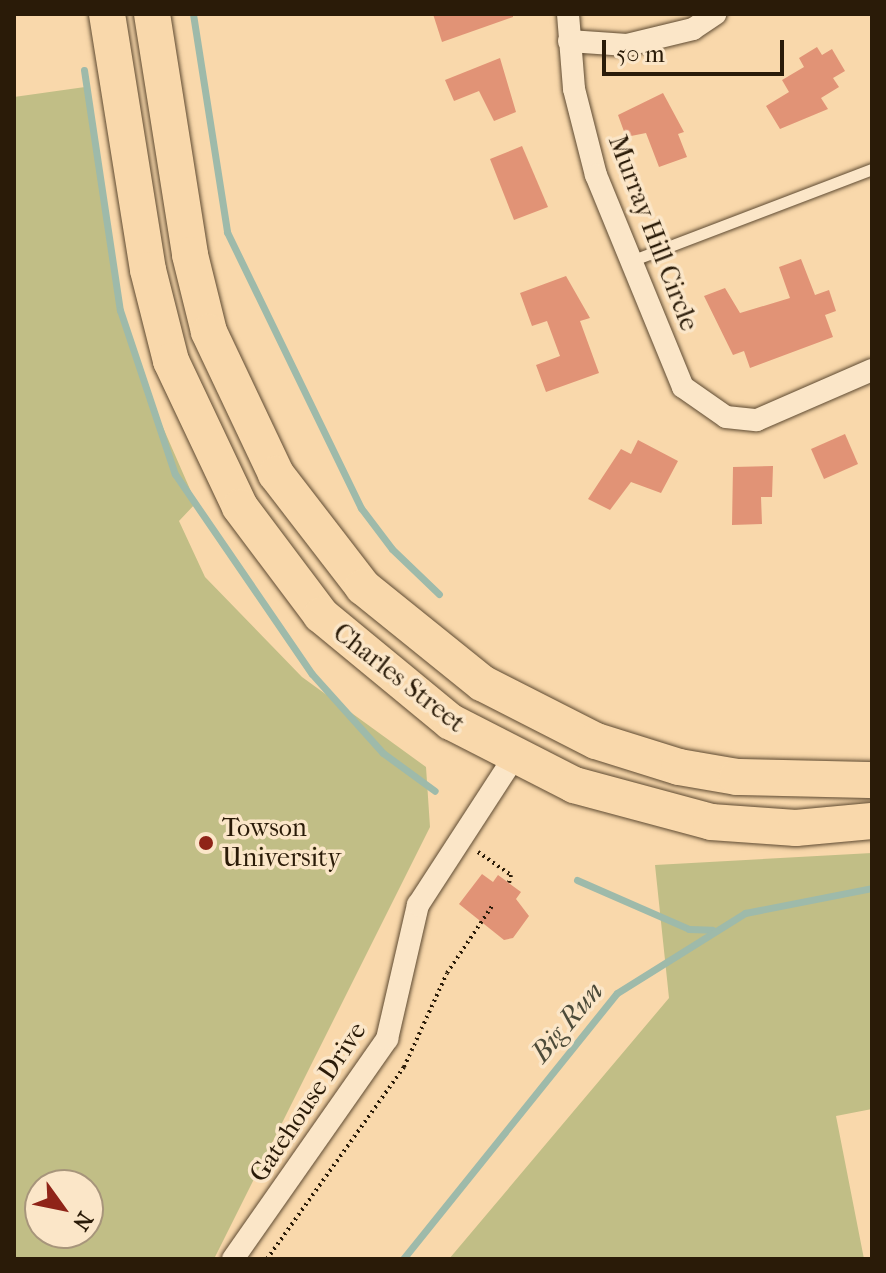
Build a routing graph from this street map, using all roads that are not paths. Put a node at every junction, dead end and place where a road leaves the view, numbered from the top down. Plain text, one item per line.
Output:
1 (107, 14) edge
2 (152, 14) edge
3 (568, 14) edge
4 (715, 14) edge
5 (569, 41) junction
6 (872, 169) edge
7 (631, 261) junction
8 (872, 370) edge
9 (412, 632) junction
10 (514, 757) junction
11 (872, 780) edge
12 (786, 781) junction
13 (872, 821) edge
14 (233, 1259) edge

1 - 10 main road, Charles Street
2 - 9 main road, Charles Street
3 - 5 street, Murray Hill Circle
4 - 5 street
5 - 7 street, Murray Hill Circle
6 - 7 lane
7 - 8 street, Murray Hill Circle
9 - 10 main road
9 - 12 main road, Charles Street
10 - 12 main road
10 - 13 main road, Charles Street
10 - 14 street, Gatehouse Drive
11 - 12 main road, Charles Street

